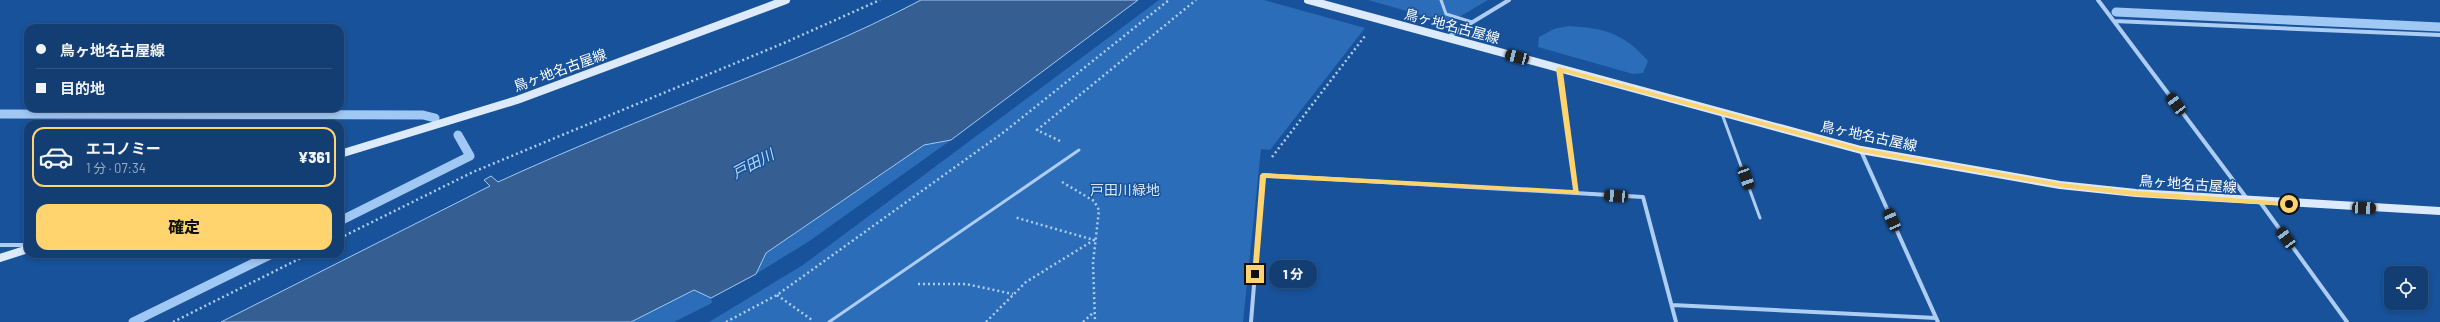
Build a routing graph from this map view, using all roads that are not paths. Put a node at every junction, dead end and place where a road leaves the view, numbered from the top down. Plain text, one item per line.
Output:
1 (786, 0) edge
2 (1308, 0) edge
3 (1441, 0) edge
4 (1509, 0) edge
5 (2097, 0) edge
6 (2114, 21) junction
7 (1472, 22) junction
8 (2440, 35) edge
9 (1446, 38) junction
10 (1559, 69) junction
11 (1721, 112) junction
12 (1079, 150) road end
13 (1861, 150) junction
14 (344, 153) edge
15 (1576, 193) junction
16 (2249, 202) junction
17 (2260, 202) junction
18 (2440, 212) edge
19 (1760, 218) dead end
20 (0, 245) edge
21 (24, 245) edge
22 (24, 250) edge
23 (0, 258) edge
24 (1672, 305) junction
25 (1937, 320) edge
26 (829, 322) edge
27 (1251, 322) edge
28 (1676, 322) edge
29 (2347, 322) edge

1 - 14 main road, 鳥ヶ地名古屋線
2 - 9 main road, 鳥ヶ地名古屋線
3 - 7 lane
4 - 7 street
5 - 6 street
6 - 8 street
6 - 16 street
7 - 9 street
9 - 10 main road, 鳥ヶ地名古屋線
10 - 11 main road, 鳥ヶ地名古屋線
10 - 15 street
11 - 13 main road, 鳥ヶ地名古屋線
11 - 19 lane
12 - 26 lane
13 - 16 main road, 鳥ヶ地名古屋線
13 - 25 street
15 - 24 street
15 - 27 street
16 - 17 main road, 鳥ヶ地名古屋線
17 - 18 main road, 鳥ヶ地名古屋線
17 - 29 street
20 - 21 street
22 - 23 main road
24 - 25 street
24 - 28 street

